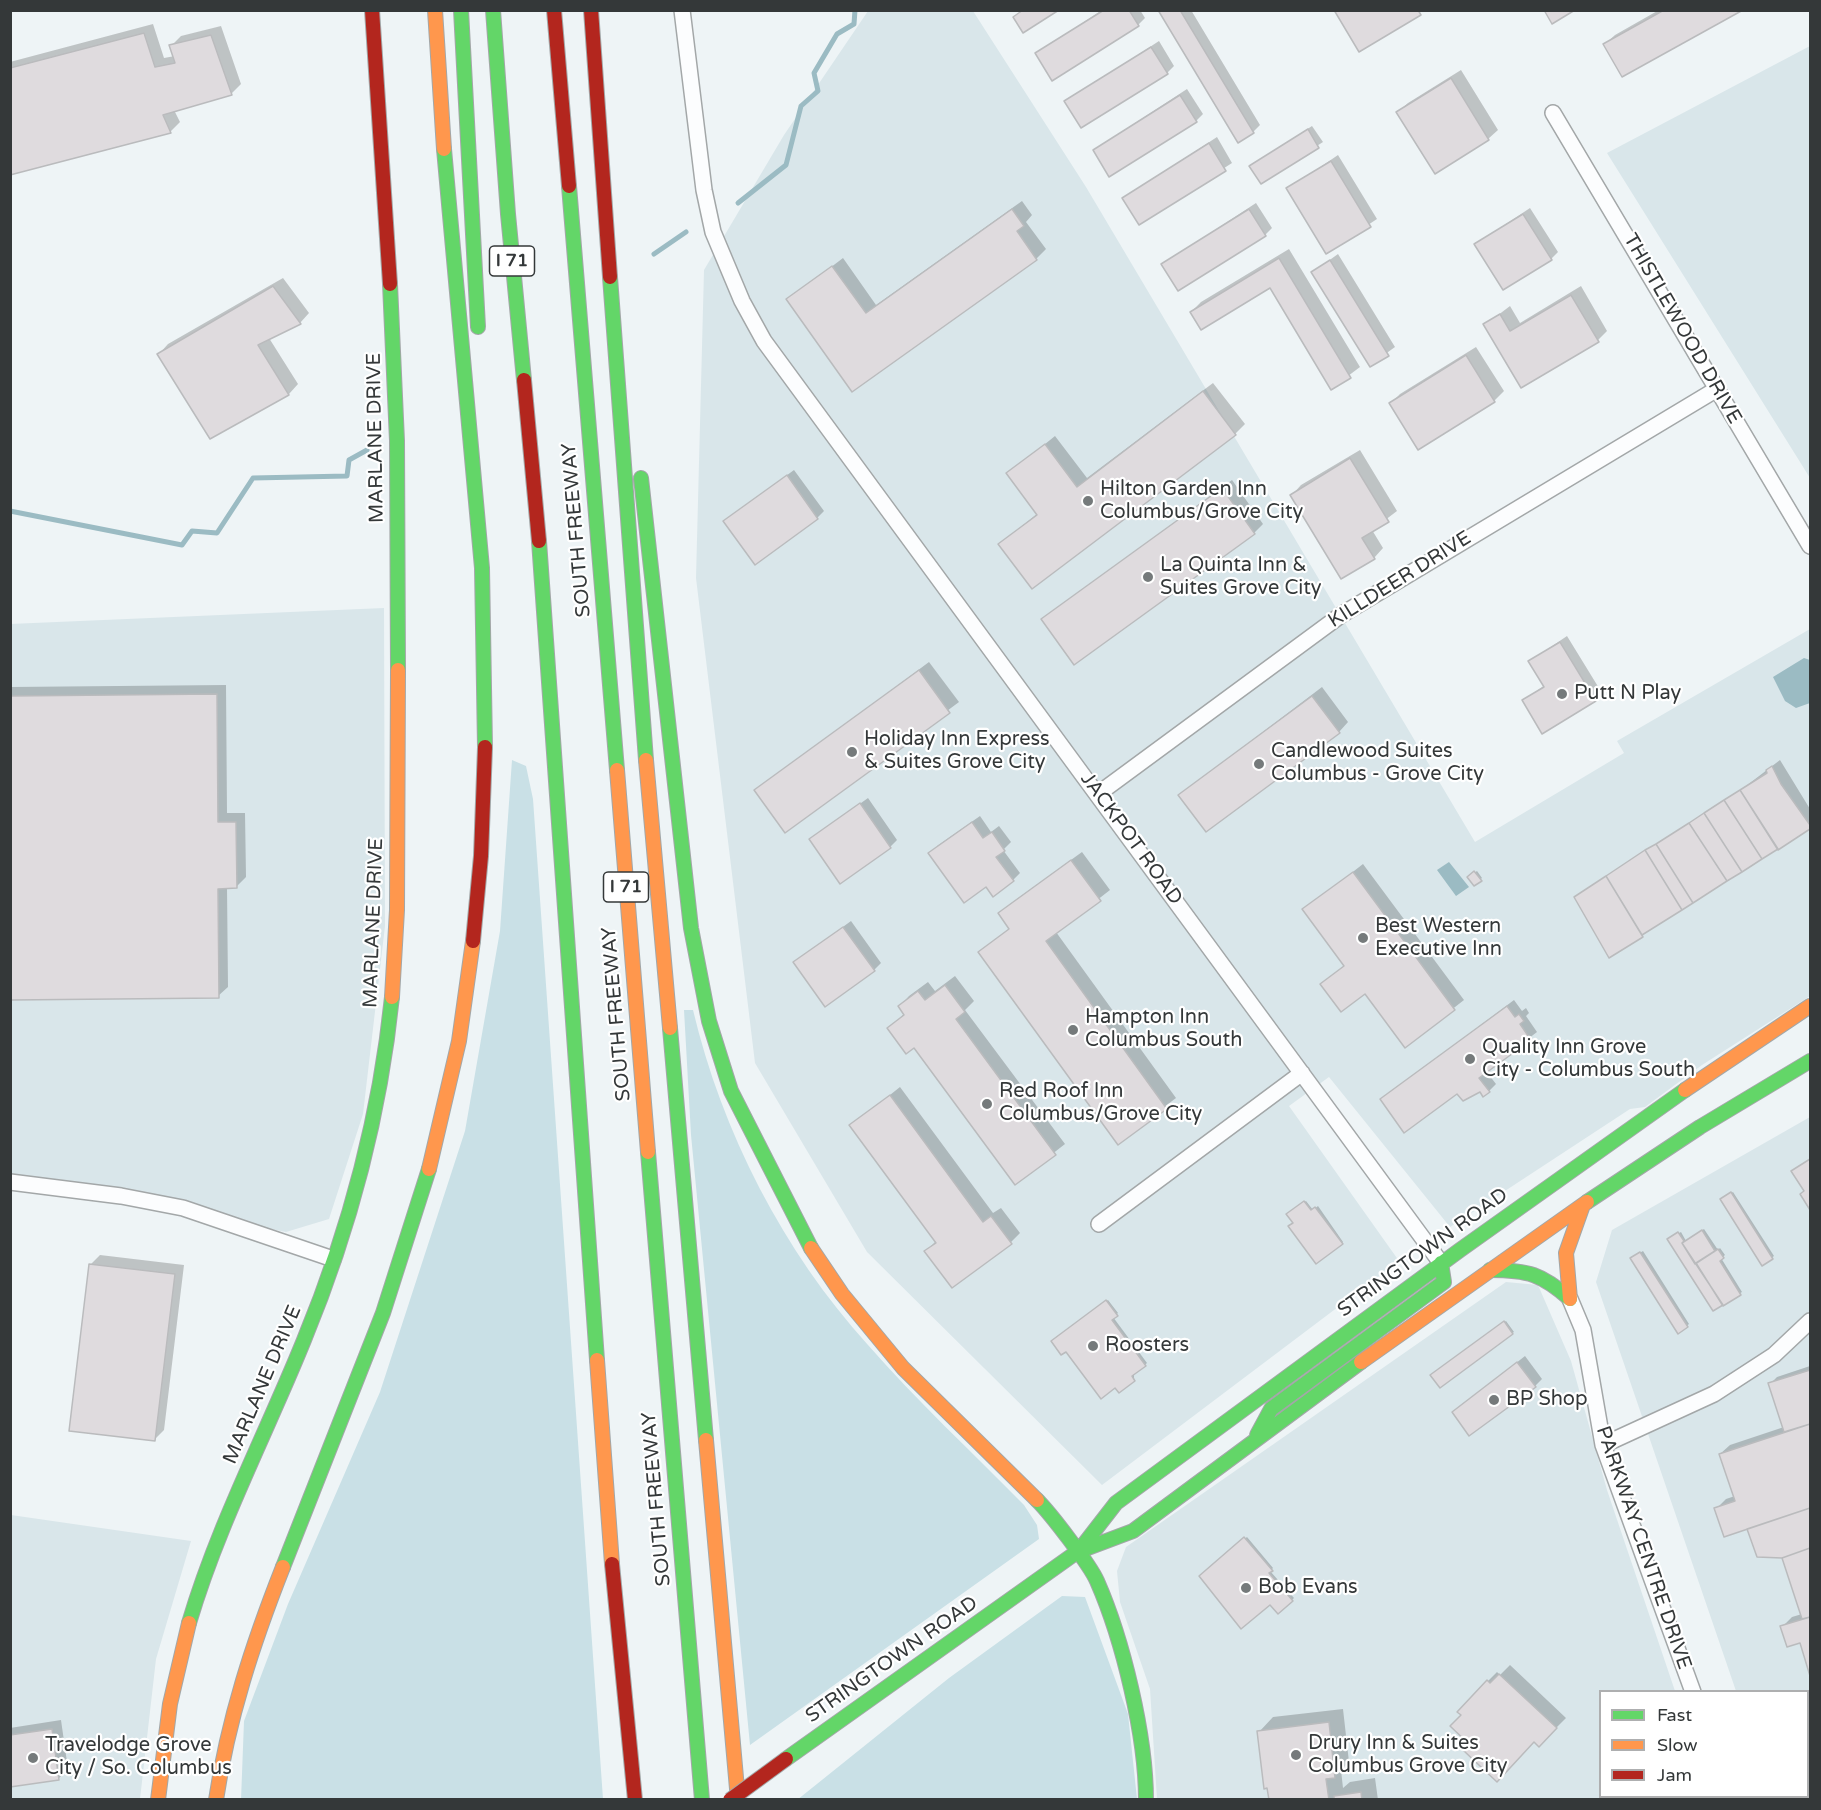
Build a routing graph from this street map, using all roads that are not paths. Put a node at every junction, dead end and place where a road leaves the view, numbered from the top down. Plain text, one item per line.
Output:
1 (372, 10) edge
2 (435, 10) edge
3 (461, 10) edge
4 (494, 10) edge
5 (554, 10) edge
6 (591, 10) edge
7 (682, 10) edge
8 (1553, 113) dead end
9 (611, 319) junction
10 (479, 344) dead end
11 (1717, 389) junction
12 (635, 416) dead end
13 (486, 458) dead end
14 (640, 463) dead end
15 (1810, 546) edge
16 (484, 603) junction
17 (1098, 794) junction
18 (1810, 1006) edge
19 (1810, 1061) edge
20 (1302, 1072) junction
21 (10, 1182) edge
22 (1584, 1205) junction
23 (1099, 1224) dead end
24 (333, 1259) junction
25 (1441, 1263) junction
26 (1490, 1270) junction
27 (1570, 1299) junction
28 (1810, 1321) edge
29 (1252, 1442) junction
30 (1603, 1445) junction
31 (1077, 1552) junction
32 (1692, 1690) edge
33 (158, 1800) edge
34 (216, 1800) edge
35 (635, 1800) edge
36 (702, 1800) edge
37 (730, 1800) edge
38 (738, 1800) edge
39 (1146, 1800) edge

1 - 24 main road, MARLANE DRIVE
2 - 16 main road
3 - 10 main road
4 - 35 main road, SOUTH FREEWAY / I 71
5 - 36 main road, SOUTH FREEWAY / I 71
6 - 9 main road, I 71
7 - 17 street, JACKPOT ROAD
8 - 11 street, THISTLEWOOD DRIVE
9 - 12 main road
9 - 38 main road, I 71
11 - 15 street, THISTLEWOOD DRIVE
11 - 17 street, KILLDEER DRIVE
13 - 16 main road
14 - 31 main road
16 - 34 main road
17 - 20 street, JACKPOT ROAD
18 - 25 main road, STRINGTOWN ROAD
19 - 22 main road, STRINGTOWN ROAD
20 - 23 street
20 - 25 street, JACKPOT ROAD
21 - 24 street
22 - 26 main road, STRINGTOWN ROAD
22 - 27 main road
24 - 33 main road, MARLANE DRIVE
25 - 29 main road
25 - 31 main road, STRINGTOWN ROAD
26 - 27 main road
26 - 29 main road, STRINGTOWN ROAD
27 - 30 street, PARKWAY CENTRE DRIVE
28 - 30 street
29 - 31 main road, STRINGTOWN ROAD
30 - 32 street, PARKWAY CENTRE DRIVE
31 - 37 main road, STRINGTOWN ROAD, bridge
31 - 39 main road

